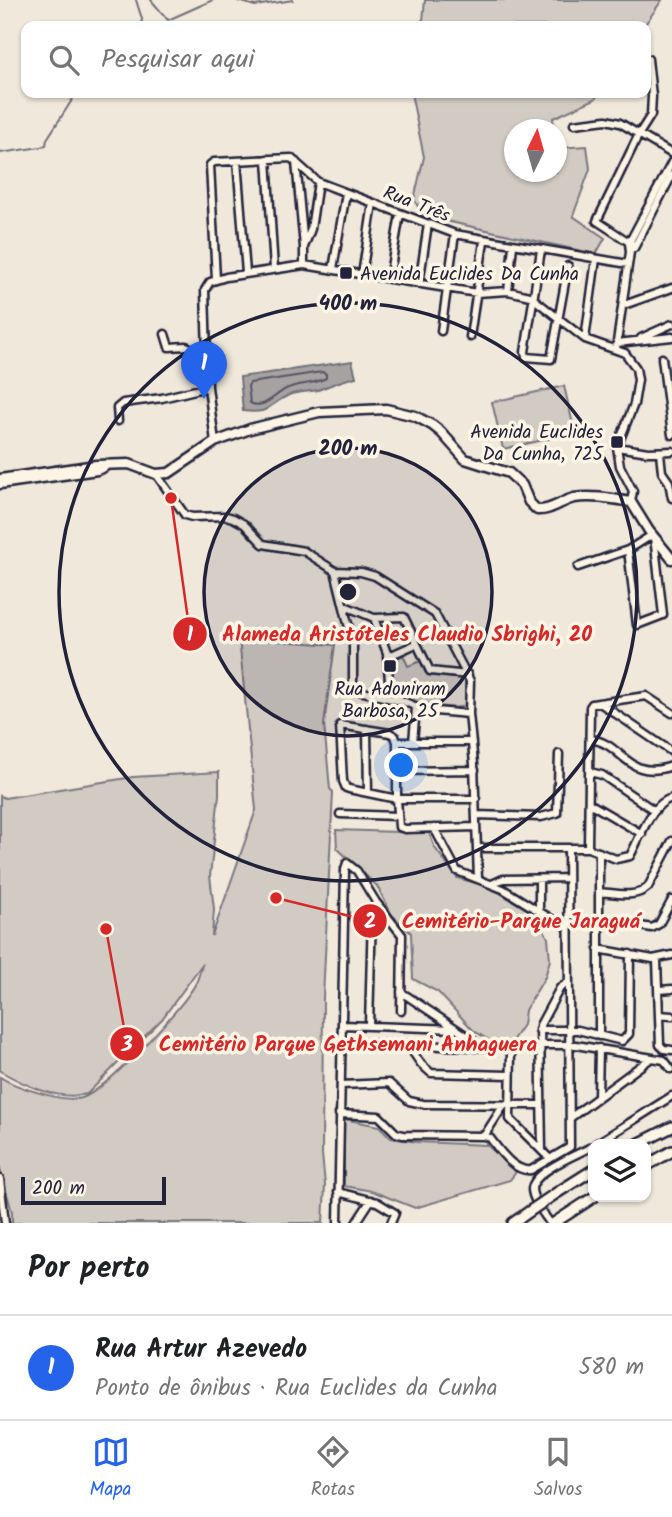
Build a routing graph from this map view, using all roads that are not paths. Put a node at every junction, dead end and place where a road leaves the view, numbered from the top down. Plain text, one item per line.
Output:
1 (651, 98) edge
2 (574, 124) dead end
3 (639, 134) junction
4 (672, 154) edge
5 (267, 159) junction
6 (237, 161) junction
7 (296, 162) junction
8 (672, 162) edge
9 (672, 175) edge
10 (318, 182) junction
11 (346, 193) junction
12 (655, 200) junction
13 (373, 203) junction
14 (400, 214) junction
15 (428, 224) junction
16 (455, 234) junction
17 (484, 241) junction
18 (513, 246) junction
19 (304, 247) junction
20 (631, 247) junction
21 (541, 250) junction
22 (597, 259) junction
23 (628, 264) junction
24 (304, 265) junction
25 (568, 266) dead end
26 (274, 269) junction
27 (333, 269) junction
28 (246, 273) junction
29 (362, 275) junction
30 (216, 279) junction
31 (389, 279) junction
32 (419, 284) junction
33 (447, 288) junction
34 (672, 288) edge
35 (508, 291) junction
36 (477, 293) junction
37 (534, 298) junction
38 (624, 305) junction
39 (560, 319) junction
40 (672, 324) edge
41 (441, 331) dead end
42 (165, 334) dead end
43 (470, 337) dead end
44 (672, 337) edge
45 (585, 339) junction
46 (636, 340) junction
47 (617, 346) junction
48 (662, 358) dead end
49 (206, 387) junction
50 (118, 421) dead end
51 (672, 435) edge
52 (215, 442) junction
53 (617, 447) junction
54 (672, 452) edge
55 (660, 453) junction
56 (104, 466) junction
57 (156, 474) junction
58 (0, 479) edge
59 (671, 482) edge
60 (0, 484) edge
61 (672, 499) edge
62 (631, 502) junction
63 (653, 536) junction
64 (628, 550) junction
65 (672, 559) edge
66 (578, 567) dead end
67 (335, 571) junction
68 (345, 606) junction
69 (374, 618) junction
70 (416, 644) junction
71 (387, 657) junction
72 (468, 675) junction
73 (400, 701) junction
74 (600, 703) junction
75 (416, 708) junction
76 (672, 713) edge
77 (469, 714) junction
78 (367, 729) junction
79 (590, 739) junction
80 (413, 741) junction
81 (397, 742) junction
82 (472, 742) junction
83 (672, 752) edge
84 (559, 754) dead end
85 (672, 766) edge
86 (475, 770) junction
87 (396, 771) junction
88 (590, 772) junction
89 (368, 793) junction
90 (672, 798) edge
91 (397, 799) junction
92 (476, 799) junction
93 (589, 803) junction
94 (655, 811) junction
95 (340, 814) dead end
96 (476, 815) junction
97 (397, 816) junction
98 (476, 827) junction
99 (435, 828) junction
100 (642, 835) junction
101 (672, 841) edge
102 (477, 848) junction
103 (568, 848) junction
104 (588, 848) junction
105 (598, 852) junction
106 (568, 878) junction
107 (478, 879) junction
108 (539, 879) junction
109 (492, 884) junction
110 (598, 892) junction
111 (672, 900) edge
112 (376, 902) junction
113 (539, 911) junction
114 (598, 919) junction
115 (569, 927) junction
116 (598, 949) junction
117 (630, 954) junction
118 (672, 955) edge
119 (657, 960) junction
120 (569, 982) junction
121 (672, 989) edge
122 (659, 990) junction
123 (401, 992) junction
124 (401, 1011) dead end
125 (659, 1015) junction
126 (672, 1016) edge
127 (342, 1025) junction
128 (369, 1026) junction
129 (456, 1029) junction
130 (539, 1030) junction
131 (569, 1030) junction
132 (599, 1035) junction
133 (341, 1042) junction
134 (408, 1045) junction
135 (539, 1045) junction
136 (570, 1045) junction
137 (475, 1048) junction
138 (599, 1048) junction
139 (672, 1050) edge
140 (650, 1059) junction
141 (671, 1069) edge
142 (510, 1075) junction
143 (341, 1085) junction
144 (672, 1096) edge
145 (598, 1097) junction
146 (506, 1105) junction
147 (540, 1105) junction
148 (340, 1114) junction
149 (570, 1118) junction
150 (672, 1126) edge
151 (484, 1136) junction
152 (604, 1139) edge
153 (647, 1139) edge
154 (588, 1149) edge
155 (672, 1151) edge
156 (542, 1152) junction
157 (550, 1159) junction
158 (651, 1163) edge
159 (588, 1173) edge
160 (0, 1179) edge
161 (338, 1192) junction
162 (372, 1200) junction
163 (588, 1201) edge
164 (555, 1221) edge
165 (5, 1223) edge
166 (338, 1223) edge
167 (356, 1223) edge
168 (391, 1223) edge
169 (513, 1223) edge

1 - 3 street
2 - 3 street
3 - 4 street
3 - 20 street
5 - 6 street
5 - 7 street
5 - 26 street
6 - 28 street
6 - 30 street
7 - 10 street, Rua Três
7 - 19 street
8 - 12 street
9 - 12 street
10 - 11 street, Rua Três
10 - 19 street
11 - 13 street, Rua Três
11 - 27 street
12 - 20 street
13 - 14 street, Rua Três
13 - 29 street
14 - 15 street, Rua Três
14 - 31 street
15 - 16 street, Rua Três
15 - 32 street
16 - 17 street, Rua Três
16 - 33 street
17 - 18 street, Rua Três
17 - 36 street
18 - 21 street, Rua Três
18 - 35 street
19 - 24 street
20 - 23 street
21 - 22 street, Rua Três
21 - 37 street
22 - 23 street, Rua Três
22 - 45 street
23 - 38 street
24 - 26 street
24 - 27 street
25 - 39 street
26 - 28 street
27 - 29 street
28 - 30 street
29 - 31 street
30 - 49 street
31 - 32 street
32 - 33 street
33 - 36 street
33 - 41 street
34 - 38 street
35 - 36 street
35 - 37 street
36 - 43 street
37 - 39 street
37 - 39 street
38 - 47 street
39 - 45 street
40 - 46 street
42 - 49 street
44 - 46 street
45 - 47 street
46 - 47 street
47 - 53 street
48 - 51 street
49 - 50 street
49 - 52 street
52 - 57 main road
52 - 62 main road
53 - 55 street
53 - 62 street
54 - 55 street
55 - 59 street
56 - 57 main road
56 - 58 main road
56 - 60 main road
57 - 67 street
59 - 61 street
62 - 63 main road
63 - 64 street
63 - 64 street
63 - 65 main road
64 - 66 street
67 - 68 street
67 - 72 street
68 - 69 street
68 - 73 street
69 - 70 street
69 - 71 street
70 - 71 street
70 - 72 street
71 - 73 street
72 - 77 street
73 - 75 street
74 - 76 street
74 - 79 street
74 - 83 street
75 - 77 street
75 - 80 street
77 - 82 street
78 - 81 street
78 - 89 street
78 - 89 street
79 - 85 street
79 - 88 street
80 - 81 street
80 - 82 street
81 - 87 street
82 - 86 street
84 - 96 street
86 - 87 street
86 - 92 street
87 - 91 street
88 - 93 street
88 - 94 street
89 - 91 street
90 - 94 street
91 - 92 street
91 - 97 street
92 - 96 street
93 - 100 street
93 - 104 street
94 - 100 street
95 - 97 street
96 - 98 street
97 - 99 street
98 - 99 street
98 - 102 street
99 - 107 street
100 - 105 street
101 - 110 street
102 - 103 street
102 - 107 street
103 - 104 street
103 - 106 street
104 - 105 street
105 - 110 street
106 - 108 street
106 - 115 street
107 - 109 street
108 - 109 street
108 - 113 street
109 - 113 street
110 - 114 street
111 - 114 street
112 - 123 street
112 - 127 street
112 - 128 street
113 - 115 street
114 - 116 street
115 - 120 street
116 - 117 street
116 - 132 street
117 - 119 street
117 - 132 street
118 - 119 street
119 - 122 street
120 - 130 street
120 - 131 street
121 - 122 street
122 - 125 street
123 - 124 street
123 - 129 street
125 - 126 street
125 - 139 street
127 - 128 street
127 - 133 street
128 - 129 street
129 - 137 street
130 - 131 street
130 - 135 street
131 - 132 street
131 - 136 street
133 - 134 street
133 - 143 street
134 - 137 street
134 - 142 street
135 - 136 street
135 - 147 street
136 - 138 street
136 - 149 street
137 - 142 street
138 - 140 street
138 - 145 street
140 - 141 street
140 - 145 street
142 - 146 street
143 - 146 street
143 - 148 street
144 - 152 street
145 - 149 street
146 - 147 street
146 - 151 street
146 - 156 street
147 - 156 street
148 - 151 street
148 - 161 street
149 - 157 street
150 - 153 highway
151 - 157 street
154 - 164 street
155 - 158 highway
156 - 157 street
159 - 169 highway, bridge
160 - 165 street
161 - 162 street
161 - 166 street
162 - 167 street
162 - 168 street
163 - 164 highway

